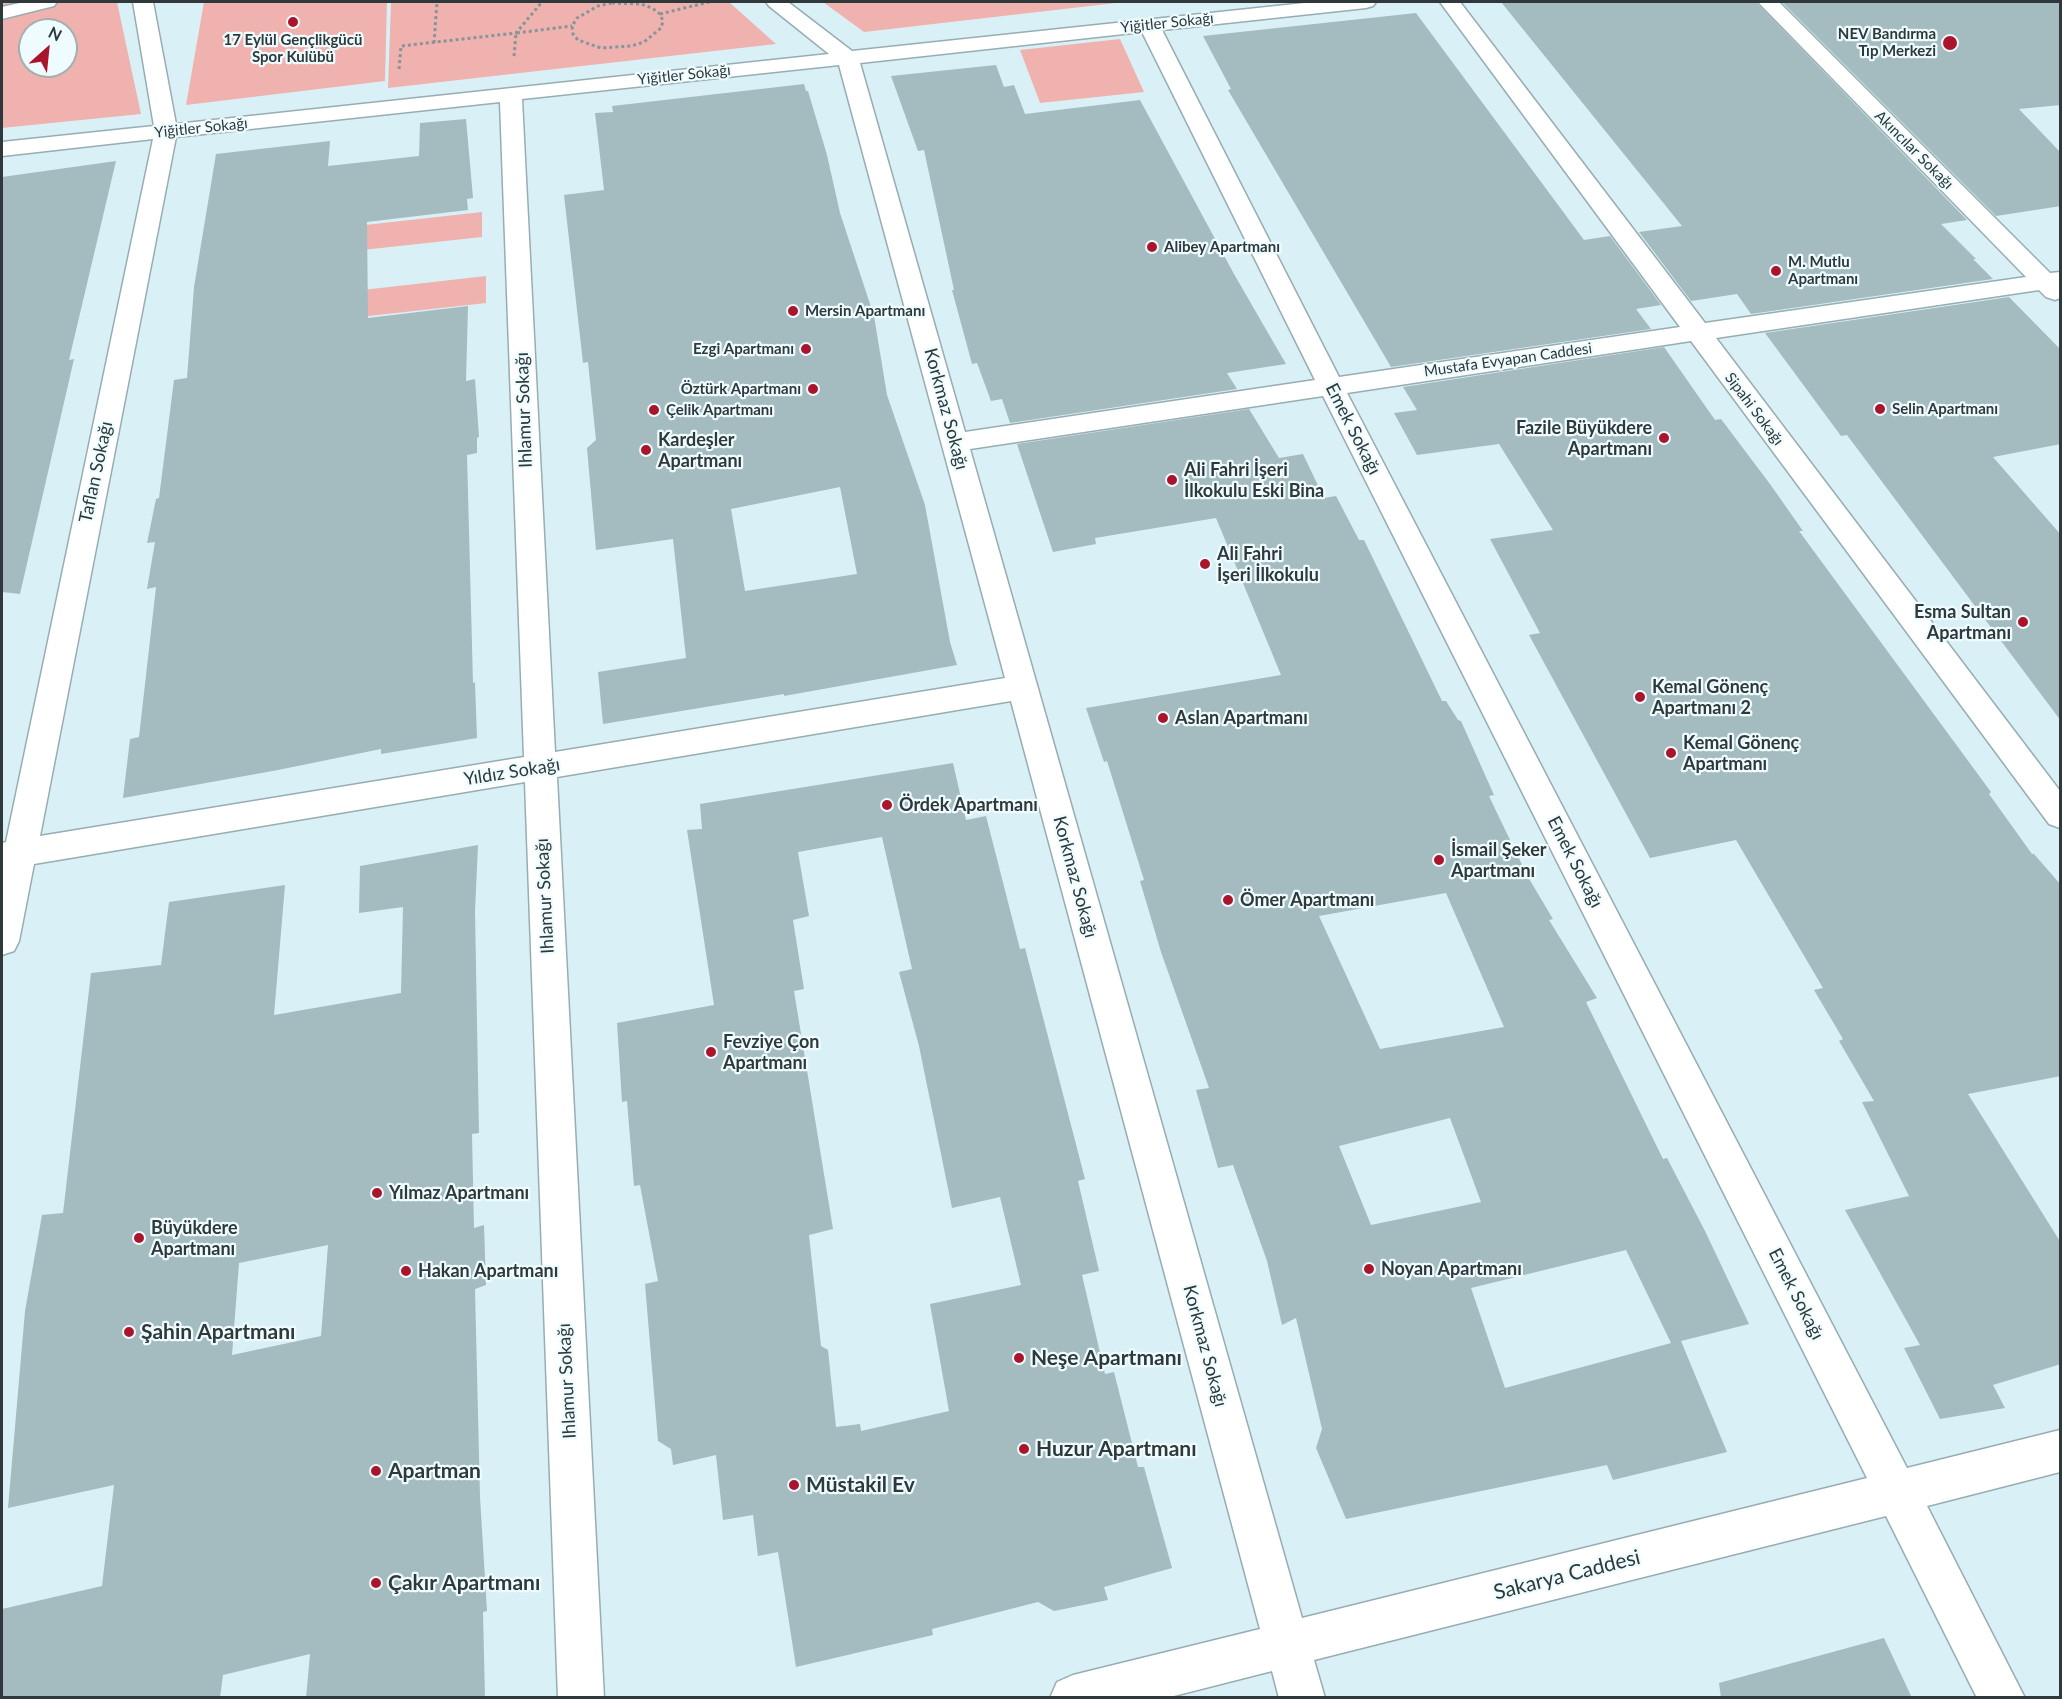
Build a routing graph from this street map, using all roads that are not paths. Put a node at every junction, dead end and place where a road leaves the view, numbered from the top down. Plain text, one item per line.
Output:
1 (47, 2) edge
2 (143, 2) edge
3 (776, 2) edge
4 (1366, 2) edge
5 (1450, 2) edge
6 (1768, 2) edge
7 (2, 13) edge
8 (1149, 25) junction
9 (848, 57) junction
10 (511, 94) junction
11 (166, 131) junction
12 (2, 149) edge
13 (2055, 286) edge
14 (1696, 332) junction
15 (1331, 386) junction
16 (955, 442) junction
17 (1023, 687) junction
18 (540, 767) junction
19 (2061, 815) edge
20 (10, 854) edge
21 (2, 941) edge
22 (2061, 1451) edge
23 (1897, 1492) junction
24 (1287, 1644) junction
25 (581, 1698) edge
26 (1074, 1698) edge
27 (1302, 1698) edge
28 (2002, 1698) edge

1 - 7 street
2 - 11 street, Taflan Sokağı
3 - 9 street
4 - 8 street, Yiğitler Sokağı
5 - 14 street, Sipahi Sokağı
6 - 13 street, Akıncılar Sokağı
8 - 9 street, Yiğitler Sokağı
8 - 15 street, Emek Sokağı
9 - 10 street, Yiğitler Sokağı
9 - 16 street, Korkmaz Sokağı
10 - 11 street, Yiğitler Sokağı
10 - 18 street, Ihlamur Sokağı
11 - 12 street, Yiğitler Sokağı
11 - 20 street, Taflan Sokağı
13 - 14 street, Mustafa Evyapan Caddesi
14 - 15 street, Mustafa Evyapan Caddesi
14 - 19 street, Sipahi Sokağı
15 - 16 street, Mustafa Evyapan Caddesi
15 - 23 street, Emek Sokağı
16 - 17 street, Korkmaz Sokağı
17 - 18 street, Yıldız Sokağı
17 - 24 street, Korkmaz Sokağı
18 - 20 street, Yıldız Sokağı
18 - 25 street, Ihlamur Sokağı
20 - 21 street, Taflan Sokağı
22 - 23 street, Sakarya Caddesi
23 - 24 street, Sakarya Caddesi
23 - 28 street, Emek Sokağı
24 - 26 street, Sakarya Caddesi
24 - 27 street, Korkmaz Sokağı

